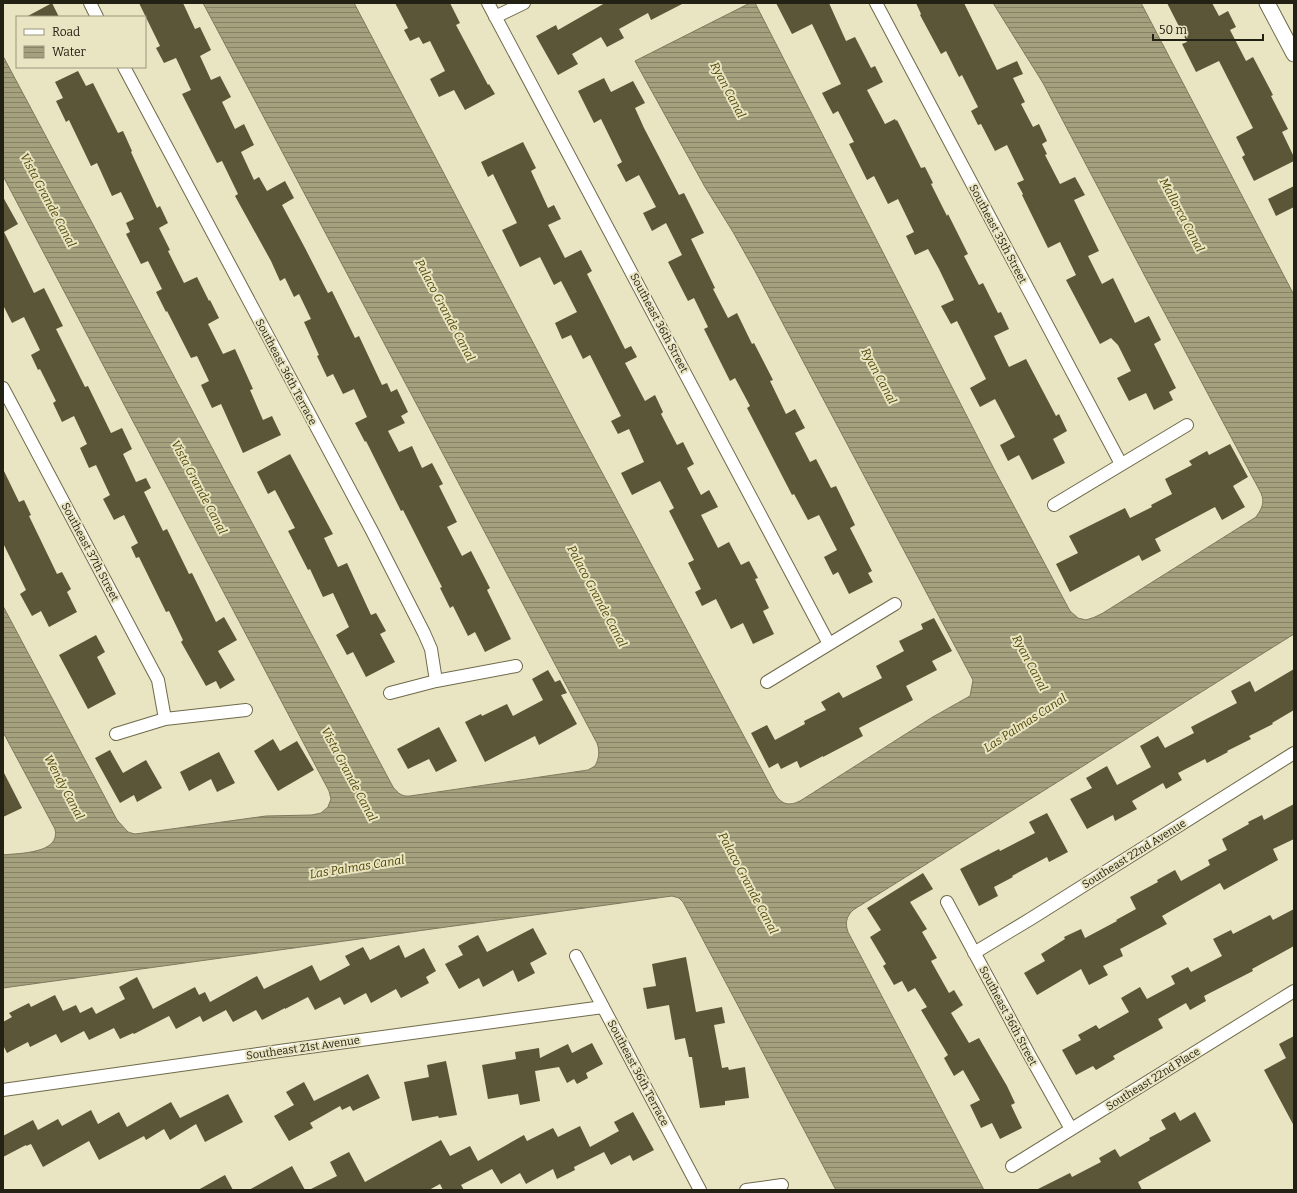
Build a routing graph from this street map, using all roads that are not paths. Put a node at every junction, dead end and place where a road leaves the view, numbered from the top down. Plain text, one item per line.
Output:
1 (90, 3) edge
2 (488, 3) edge
3 (524, 3) edge
4 (876, 3) edge
5 (1267, 3) edge
6 (97, 16) edge
7 (496, 17) junction
8 (1294, 54) edge
9 (125, 68) edge
10 (3, 388) edge
11 (1187, 425) dead end
12 (1121, 464) junction
13 (1054, 504) dead end
14 (895, 604) dead end
15 (829, 644) junction
16 (516, 666) dead end
17 (436, 681) junction
18 (767, 682) dead end
19 (390, 693) dead end
20 (246, 710) dead end
21 (166, 719) junction
22 (116, 734) dead end
23 (1294, 753) edge
24 (947, 902) dead end
25 (974, 953) junction
26 (576, 956) dead end
27 (1294, 991) edge
28 (603, 1007) junction
29 (3, 1090) edge
30 (1071, 1129) junction
31 (1012, 1166) dead end
32 (782, 1185) dead end
33 (700, 1190) edge
34 (746, 1190) edge

1 - 6 street
2 - 7 street, Southeast 36th Street
3 - 7 street
4 - 12 street, Southeast 35th Street
5 - 8 street
7 - 15 street, Southeast 36th Street
9 - 17 street, Southeast 36th Terrace
10 - 21 street, Southeast 37th Street
11 - 12 street
12 - 13 street
14 - 15 street
15 - 18 street
16 - 17 street
17 - 19 street
20 - 21 street
21 - 22 street
23 - 25 street, Southeast 22nd Avenue
24 - 25 street, Southeast 36th Street
25 - 30 street, Southeast 36th Street
26 - 28 street, Southeast 36th Terrace
27 - 30 street, Southeast 22nd Place
28 - 29 street, Southeast 21st Avenue
28 - 33 street, Southeast 36th Terrace
30 - 31 street, Southeast 22nd Place
32 - 34 street

